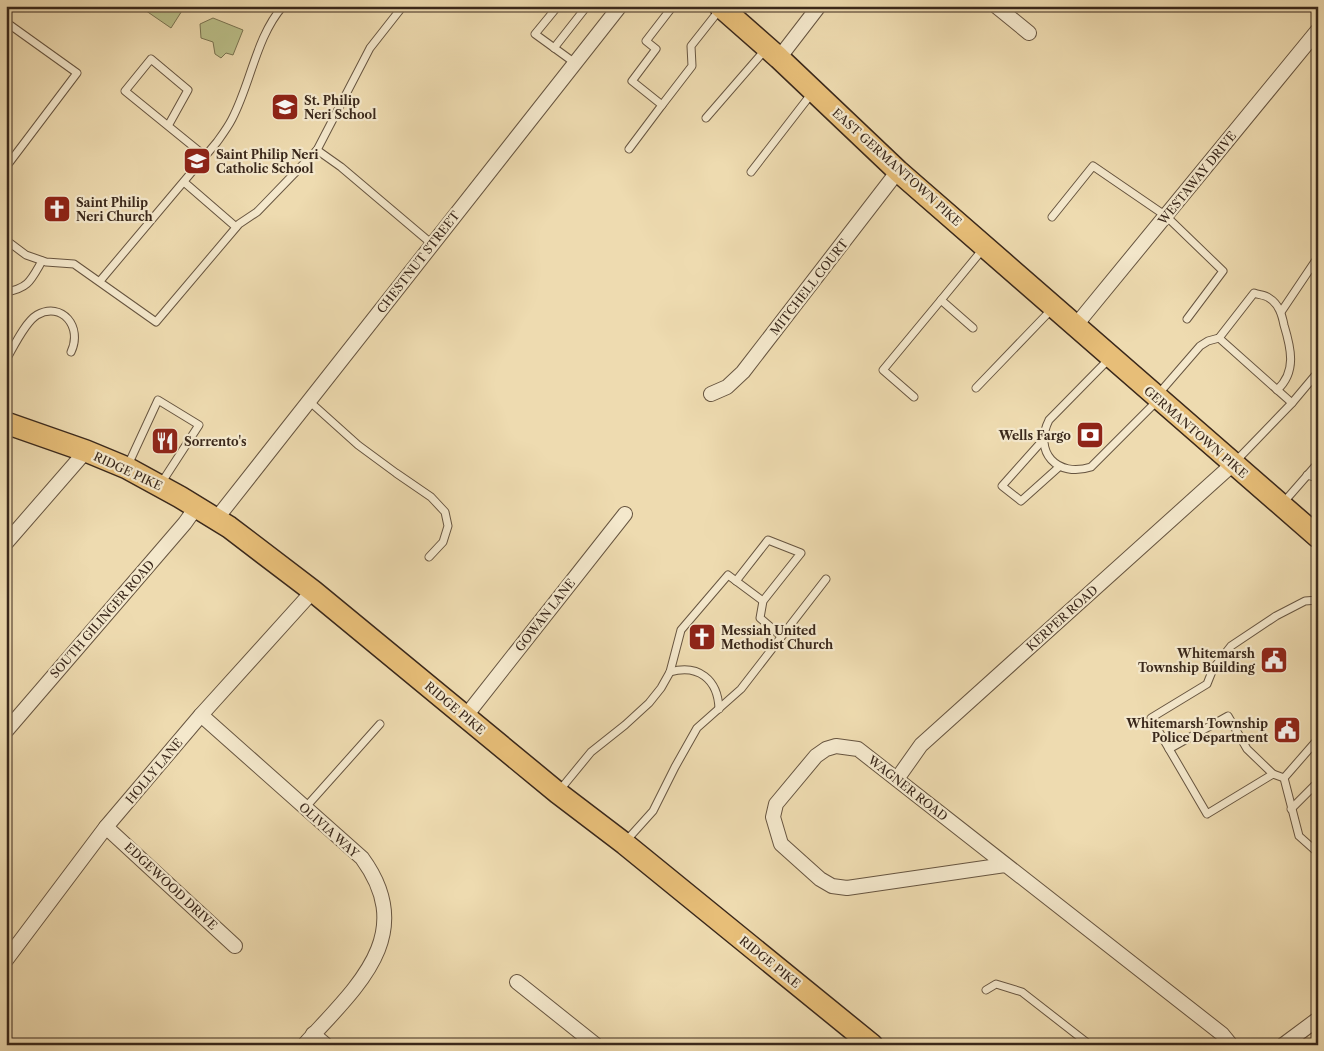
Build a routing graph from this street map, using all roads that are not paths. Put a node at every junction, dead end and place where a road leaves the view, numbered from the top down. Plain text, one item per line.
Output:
1 (284, 6) edge
2 (403, 6) edge
3 (558, 6) edge
4 (586, 6) edge
5 (673, 6) edge
6 (819, 6) edge
7 (996, 6) edge
8 (721, 7) edge
9 (616, 8) edge
10 (6, 26) edge
11 (1318, 30) edge
12 (1029, 33) dead end
13 (554, 48) junction
14 (773, 53) junction
15 (575, 63) junction
16 (813, 91) junction
17 (662, 104) junction
18 (706, 118) dead end
19 (168, 126) junction
20 (629, 149) dead end
21 (316, 150) junction
22 (205, 156) junction
23 (6, 167) edge
24 (898, 171) junction
25 (751, 172) dead end
26 (184, 182) junction
27 (1166, 216) junction
28 (1052, 217) dead end
29 (236, 227) junction
30 (6, 242) edge
31 (432, 244) junction
32 (985, 246) junction
33 (1318, 257) edge
34 (42, 261) junction
35 (100, 281) junction
36 (6, 292) edge
37 (941, 300) junction
38 (1054, 307) junction
39 (1280, 312) junction
40 (1186, 319) dead end
41 (1076, 325) junction
42 (973, 328) dead end
43 (1219, 338) junction
44 (72, 352) dead end
45 (1112, 357) junction
46 (6, 360) edge
47 (1318, 372) edge
48 (976, 388) dead end
49 (1277, 390) junction
50 (711, 394) dead end
51 (914, 397) dead end
52 (1159, 399) junction
53 (308, 401) junction
54 (1292, 403) junction
55 (6, 423) edge
56 (1043, 440) junction
57 (86, 451) junction
58 (1318, 463) edge
59 (1233, 464) junction
60 (1059, 467) junction
61 (126, 468) junction
62 (1307, 475) junction
63 (1318, 478) edge
64 (160, 485) junction
65 (1281, 505) junction
66 (197, 506) junction
67 (625, 514) dead end
68 (217, 518) junction
69 (1318, 537) edge
70 (6, 543) edge
71 (429, 557) dead end
72 (826, 579) dead end
73 (736, 581) junction
74 (313, 591) junction
75 (1318, 600) edge
76 (762, 601) junction
77 (781, 636) junction
78 (670, 672) junction
79 (719, 709) junction
80 (201, 715) junction
81 (465, 716) junction
82 (380, 724) dead end
83 (6, 731) edge
84 (1318, 739) edge
85 (1169, 750) junction
86 (1273, 774) junction
87 (1284, 778) junction
88 (897, 779) junction
89 (1318, 782) edge
90 (558, 793) junction
91 (305, 808) junction
92 (1291, 809) junction
93 (106, 827) junction
94 (625, 844) junction
95 (1318, 853) edge
96 (1005, 866) junction
97 (235, 946) dead end
98 (6, 960) edge
99 (517, 982) dead end
100 (986, 990) dead end
101 (1318, 1019) edge
102 (309, 1040) edge
103 (326, 1045) edge
104 (596, 1045) edge
105 (872, 1045) edge
106 (1090, 1045) edge
107 (1231, 1045) edge
108 (1284, 1045) edge

1 - 22 lane
2 - 21 lane
3 - 13 lane
4 - 13 lane
5 - 17 lane
6 - 14 street
7 - 12 street
8 - 14 main road, EAST GERMANTOWN PIKE
8 - 17 lane
9 - 15 street, CHESTNUT STREET
10 - 23 lane
11 - 27 street, WESTAWAY DRIVE
13 - 15 lane
14 - 16 main road, EAST GERMANTOWN PIKE
14 - 18 lane
15 - 31 street, CHESTNUT STREET
16 - 24 main road, EAST GERMANTOWN PIKE
16 - 25 lane
17 - 20 lane
19 - 19 lane
19 - 22 lane
21 - 29 lane
21 - 31 lane
22 - 26 lane
24 - 32 main road, EAST GERMANTOWN PIKE
24 - 50 street, MITCHELL COURT
26 - 29 lane
26 - 35 lane
27 - 28 lane
27 - 40 lane
27 - 41 street, WESTAWAY DRIVE
29 - 35 lane
30 - 34 lane
31 - 53 street, CHESTNUT STREET
32 - 37 lane
32 - 38 main road, EAST GERMANTOWN PIKE
33 - 39 lane
34 - 35 lane
34 - 36 lane
37 - 42 lane
37 - 51 lane
38 - 41 main road, EAST GERMANTOWN PIKE
38 - 48 lane
39 - 43 lane
39 - 49 lane
41 - 45 main road, GERMANTOWN PIKE
43 - 49 lane
43 - 52 lane
44 - 46 lane
45 - 52 main road, GERMANTOWN PIKE
45 - 56 lane
47 - 54 lane
49 - 54 lane
52 - 59 main road, GERMANTOWN PIKE
52 - 60 lane
53 - 68 street, CHESTNUT STREET
53 - 71 lane
54 - 59 lane
55 - 57 main road, RIDGE PIKE
56 - 60 lane
56 - 60 lane
57 - 61 main road, RIDGE PIKE
57 - 70 street
58 - 62 lane
59 - 65 main road, GERMANTOWN PIKE
59 - 88 street, KERPER ROAD
61 - 64 main road, RIDGE PIKE
61 - 64 lane
62 - 63 lane
62 - 65 lane
64 - 66 main road, RIDGE PIKE
65 - 69 main road, GERMANTOWN PIKE
66 - 68 main road, RIDGE PIKE
66 - 83 street, SOUTH GILINGER ROAD
67 - 81 street, GOWAN LANE
68 - 74 main road, RIDGE PIKE
72 - 77 lane
73 - 76 lane
73 - 76 lane
73 - 78 lane
74 - 80 street, HOLLY LANE
74 - 81 main road, RIDGE PIKE
75 - 85 lane
76 - 77 lane
77 - 79 lane
78 - 79 lane
78 - 90 lane
79 - 94 lane
80 - 91 street, OLIVIA WAY
80 - 93 street, HOLLY LANE
81 - 90 main road, RIDGE PIKE
82 - 91 lane
84 - 87 lane
85 - 86 lane
85 - 86 lane
86 - 87 lane
87 - 92 lane
88 - 96 street, WAGNER ROAD
88 - 96 street, WAGNER ROAD
89 - 92 lane
90 - 94 main road, RIDGE PIKE
91 - 102 street, OLIVIA WAY
92 - 95 lane
93 - 97 street, EDGEWOOD DRIVE
93 - 98 street, HOLLY LANE
94 - 105 main road, RIDGE PIKE
96 - 107 street, WAGNER ROAD
99 - 104 street
100 - 106 lane
101 - 108 street
102 - 103 street

